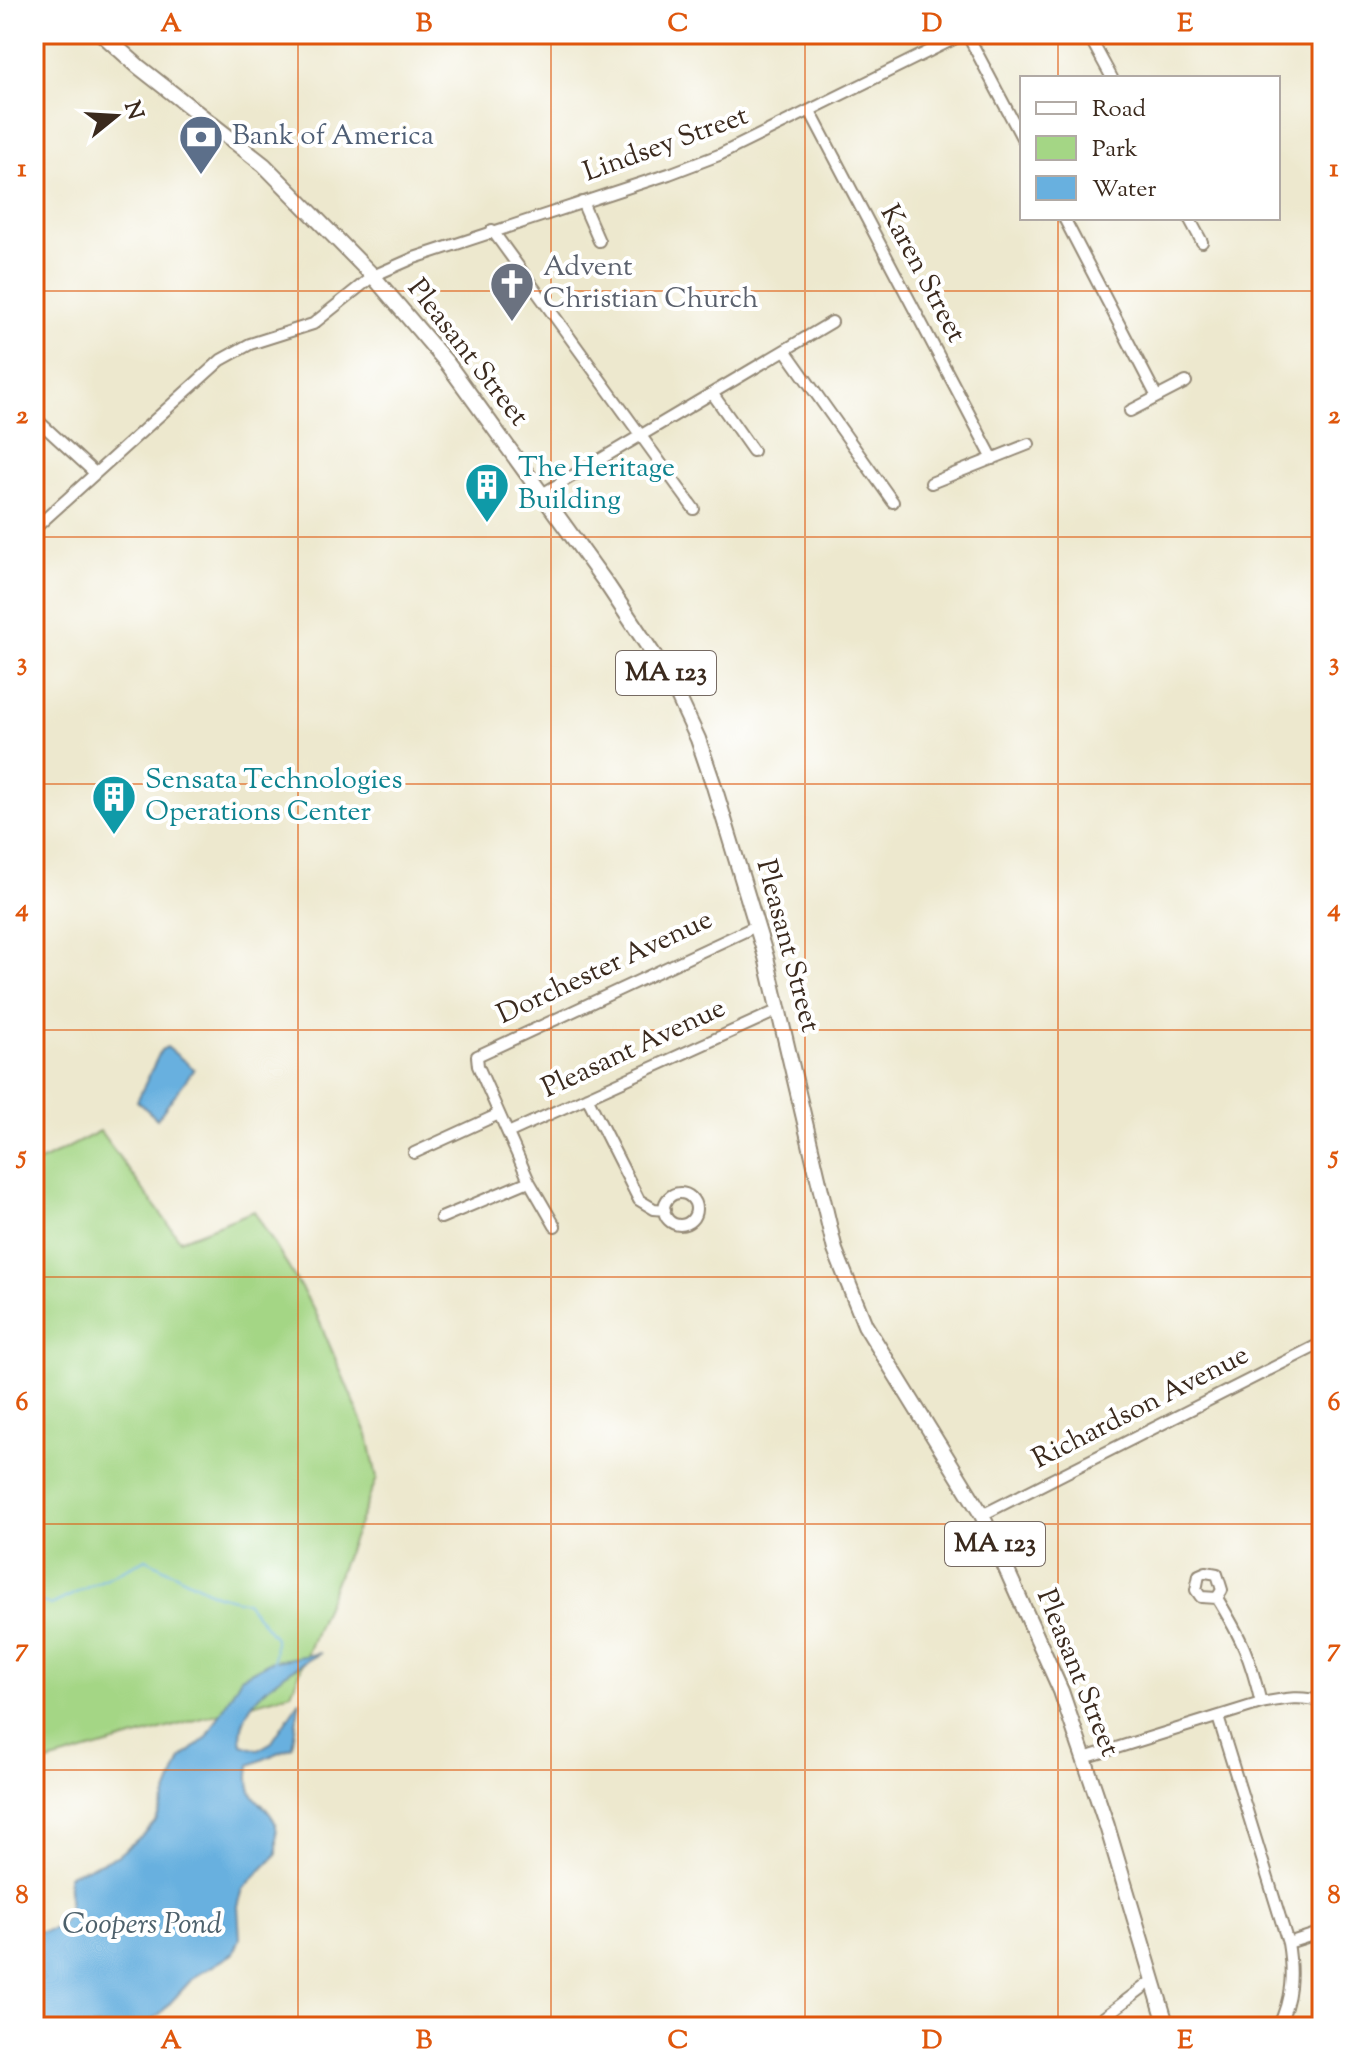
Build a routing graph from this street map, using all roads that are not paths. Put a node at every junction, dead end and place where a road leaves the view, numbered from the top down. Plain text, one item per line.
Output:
1 (41, 34) edge
2 (102, 34) edge
3 (966, 34) edge
4 (1088, 34) edge
5 (34, 41) edge
6 (1111, 76) edge
7 (810, 111) junction
8 (1020, 134) edge
9 (582, 202) junction
10 (1065, 220) edge
11 (1190, 220) edge
12 (492, 230) junction
13 (599, 241) dead end
14 (1202, 242) dead end
15 (373, 276) junction
16 (832, 322) dead end
17 (785, 350) junction
18 (1186, 382) dead end
19 (712, 393) junction
20 (1157, 397) junction
21 (1130, 411) dead end
22 (34, 417) edge
23 (641, 435) junction
24 (1029, 444) dead end
25 (753, 451) dead end
26 (993, 459) junction
27 (95, 473) junction
28 (931, 483) dead end
29 (542, 494) junction
30 (893, 502) dead end
31 (694, 509) dead end
32 (34, 529) edge
33 (756, 926) junction
34 (779, 1010) junction
35 (587, 1097) junction
36 (499, 1114) junction
37 (508, 1133) junction
38 (414, 1153) dead end
39 (529, 1181) junction
40 (665, 1210) dead end
41 (441, 1218) dead end
42 (555, 1226) dead end
43 (1322, 1343) edge
44 (982, 1515) junction
45 (1217, 1598) dead end
46 (1322, 1702) edge
47 (1261, 1703) junction
48 (1218, 1717) junction
49 (1084, 1758) junction
50 (1322, 1932) edge
51 (1288, 1943) junction
52 (1153, 1980) junction
53 (1091, 2027) edge
54 (1167, 2027) edge
55 (1278, 2027) edge

1 - 5 street
2 - 15 highway, Pleasant Street / MA 123
3 - 7 street, Lindsey Street
3 - 8 street
4 - 6 street
7 - 9 street, Lindsey Street
7 - 26 street, Karen Street
9 - 12 street, Lindsey Street
9 - 13 street
10 - 20 street
11 - 14 street
12 - 15 street, Lindsey Street
12 - 23 street
15 - 27 street, Lindsey Street
15 - 29 highway, Pleasant Street / MA 123
16 - 17 street
17 - 19 street
17 - 30 street
18 - 20 street
19 - 23 street
19 - 25 street
20 - 21 street
22 - 27 street
23 - 29 street
23 - 31 street
24 - 26 street
26 - 28 street
27 - 32 street, Lindsey Street
29 - 33 highway, Pleasant Street / MA 123
33 - 34 highway, Pleasant Street / MA 123
33 - 36 street, Dorchester Avenue
34 - 35 street, Pleasant Avenue
34 - 44 highway, Pleasant Street / MA 123
35 - 37 street, Pleasant Avenue
35 - 40 street
36 - 37 street
36 - 38 street
37 - 39 street
39 - 41 street
39 - 42 street
43 - 44 street, Richardson Avenue
44 - 49 highway, Pleasant Street / MA 123
45 - 47 street
46 - 47 street
47 - 48 street
48 - 49 street
48 - 51 street
49 - 52 highway, Pleasant Street / MA 123
50 - 51 street
51 - 55 street
52 - 53 street
52 - 54 highway, Pleasant Street / MA 123

